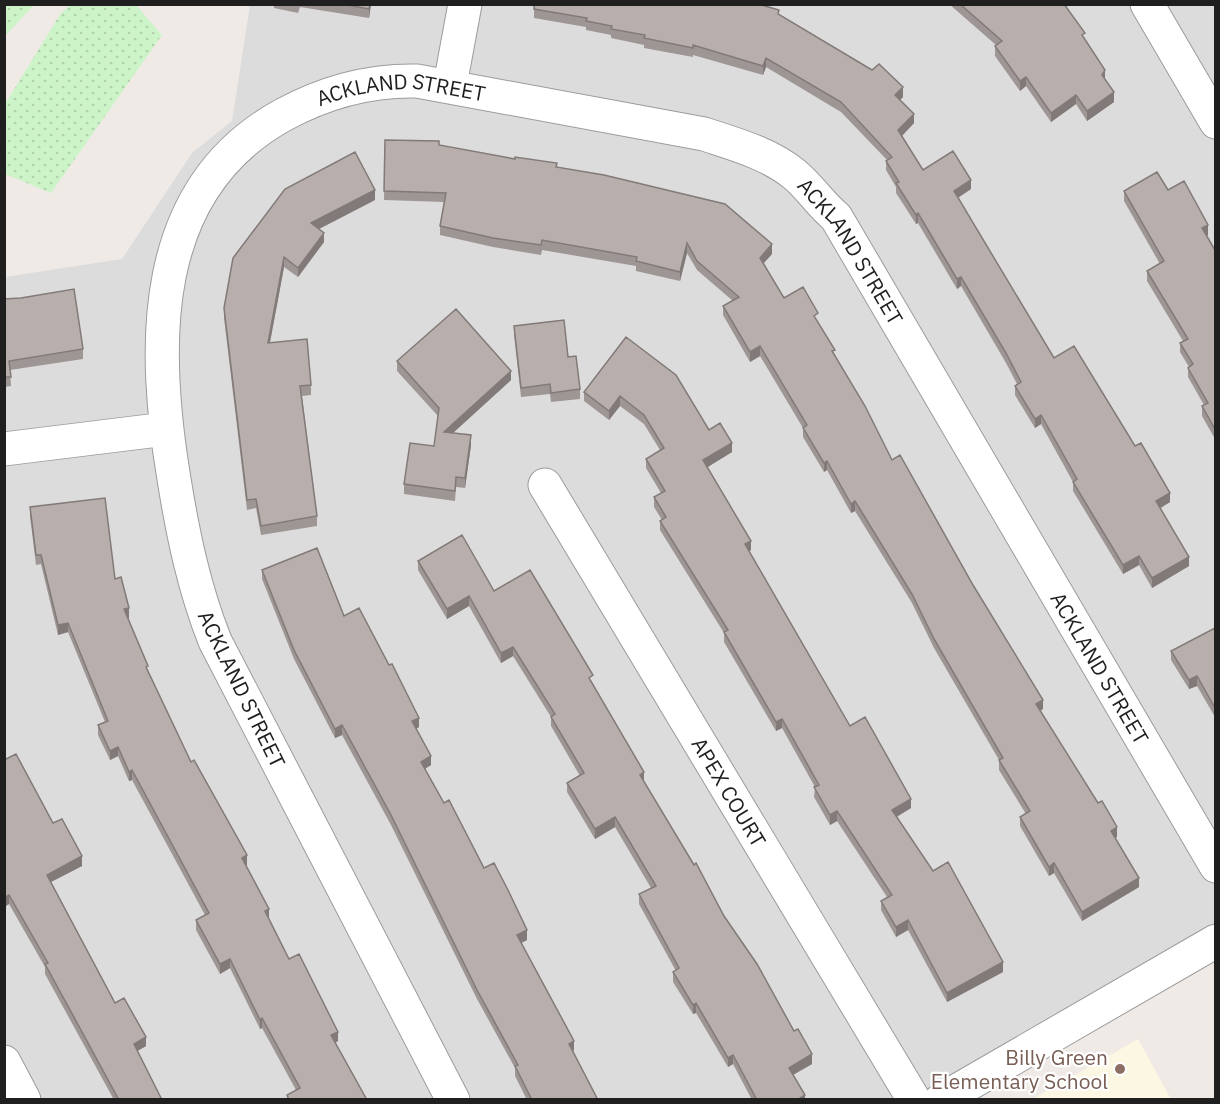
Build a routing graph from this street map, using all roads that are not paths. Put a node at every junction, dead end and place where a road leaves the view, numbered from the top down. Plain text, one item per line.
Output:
1 (465, 4) edge
2 (1147, 4) edge
3 (450, 86) junction
4 (1215, 122) edge
5 (166, 429) junction
6 (4, 448) edge
7 (545, 485) dead end
8 (1215, 866) edge
9 (1215, 941) edge
10 (4, 1062) edge
11 (24, 1100) edge
12 (453, 1100) edge
13 (914, 1100) edge
14 (941, 1100) edge

1 - 3 street
2 - 4 street
3 - 5 street, ACKLAND STREET
3 - 8 street, ACKLAND STREET
5 - 6 street
5 - 12 street, ACKLAND STREET
7 - 13 street, APEX COURT
9 - 14 street
10 - 11 street

